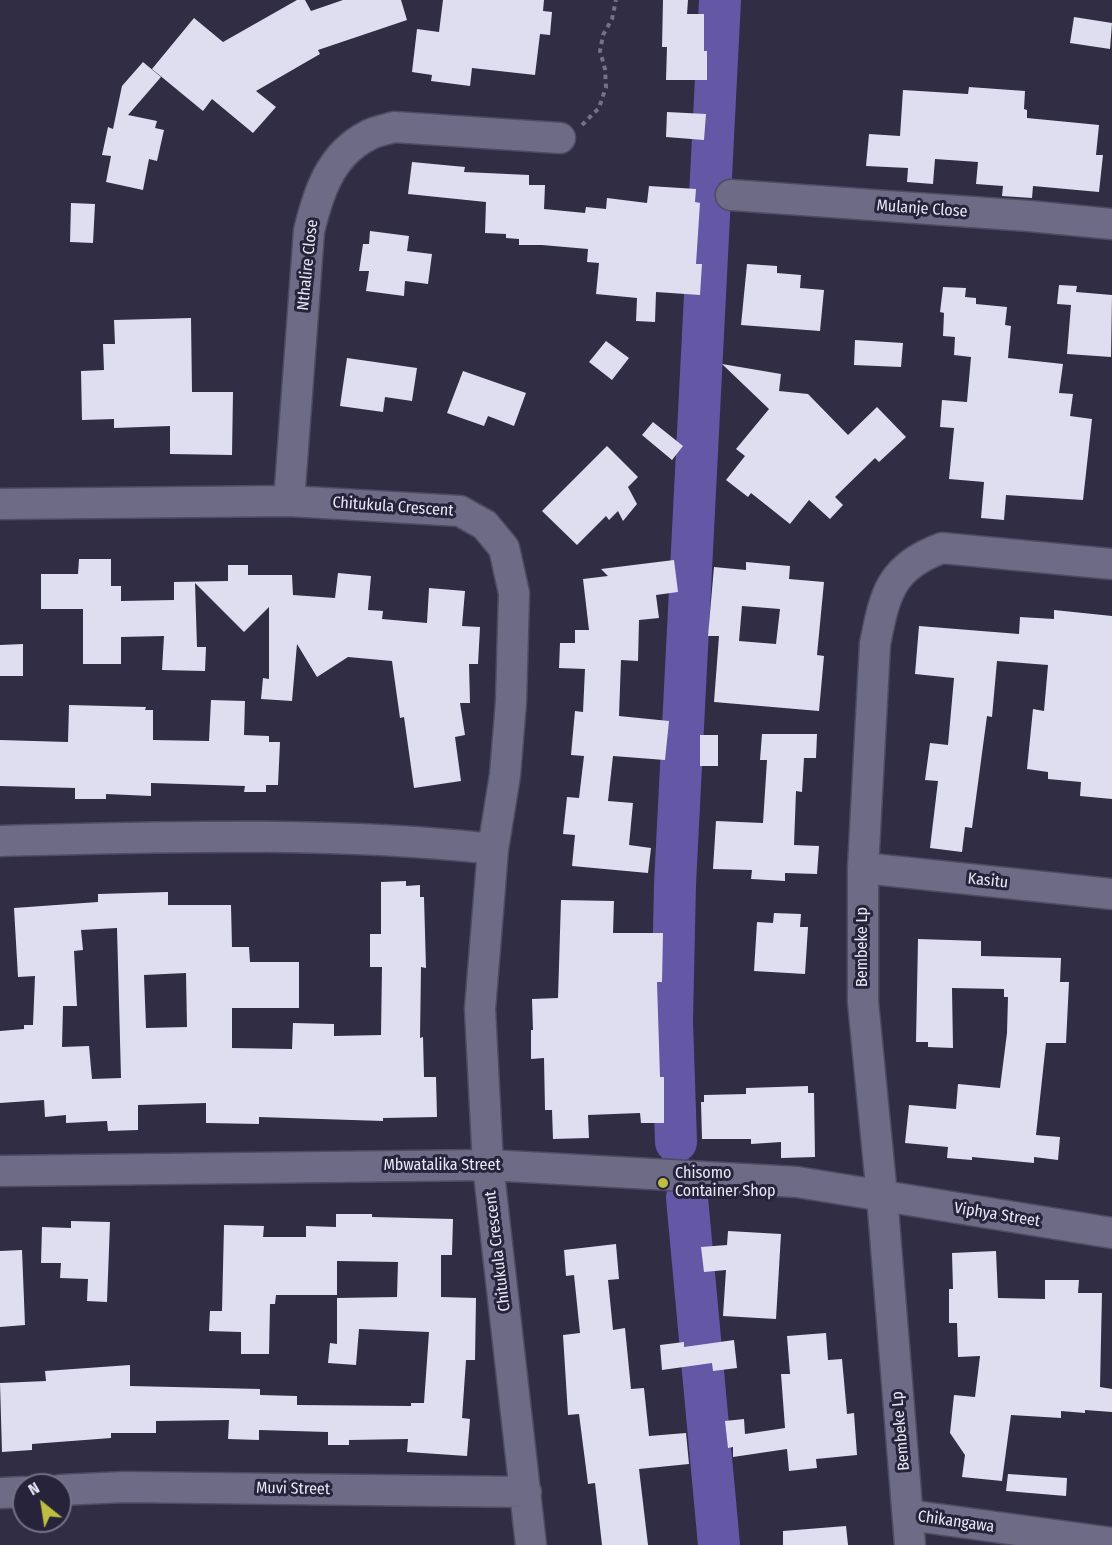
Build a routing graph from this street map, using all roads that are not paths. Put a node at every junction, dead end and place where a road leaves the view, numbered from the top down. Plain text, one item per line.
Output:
1 (560, 138) road end
2 (731, 195) dead end
3 (1112, 225) edge
4 (289, 501) junction
5 (0, 504) edge
6 (1112, 564) edge
7 (0, 841) edge
8 (493, 849) junction
9 (863, 868) junction
10 (1112, 894) edge
11 (488, 1165) junction
12 (0, 1171) edge
13 (882, 1196) junction
14 (1112, 1233) edge
15 (72, 1490) edge
16 (526, 1492) junction
17 (908, 1515) junction
18 (1112, 1543) edge
19 (531, 1545) edge
20 (910, 1545) edge

1 - 4 street, Nthalire Close
2 - 3 street, Mulanje Close
4 - 5 street, Chitukula Crescent
4 - 8 street, Chitukula Crescent
6 - 9 street, Bembeke Lp
7 - 8 street
8 - 11 street, Chitukula Crescent
9 - 10 street, Kasitu
9 - 13 street, Bembeke Lp
11 - 12 street, Mbwatalika Street
11 - 13 street, Mbwatalika Street
11 - 16 street, Chitukula Crescent
13 - 14 street, Viphya Street
13 - 17 street, Bembeke Lp
15 - 16 street, Muvi Street
16 - 19 street, Chitukula Crescent
17 - 18 street, Chikangawa
17 - 20 street, Bembeke Lp

